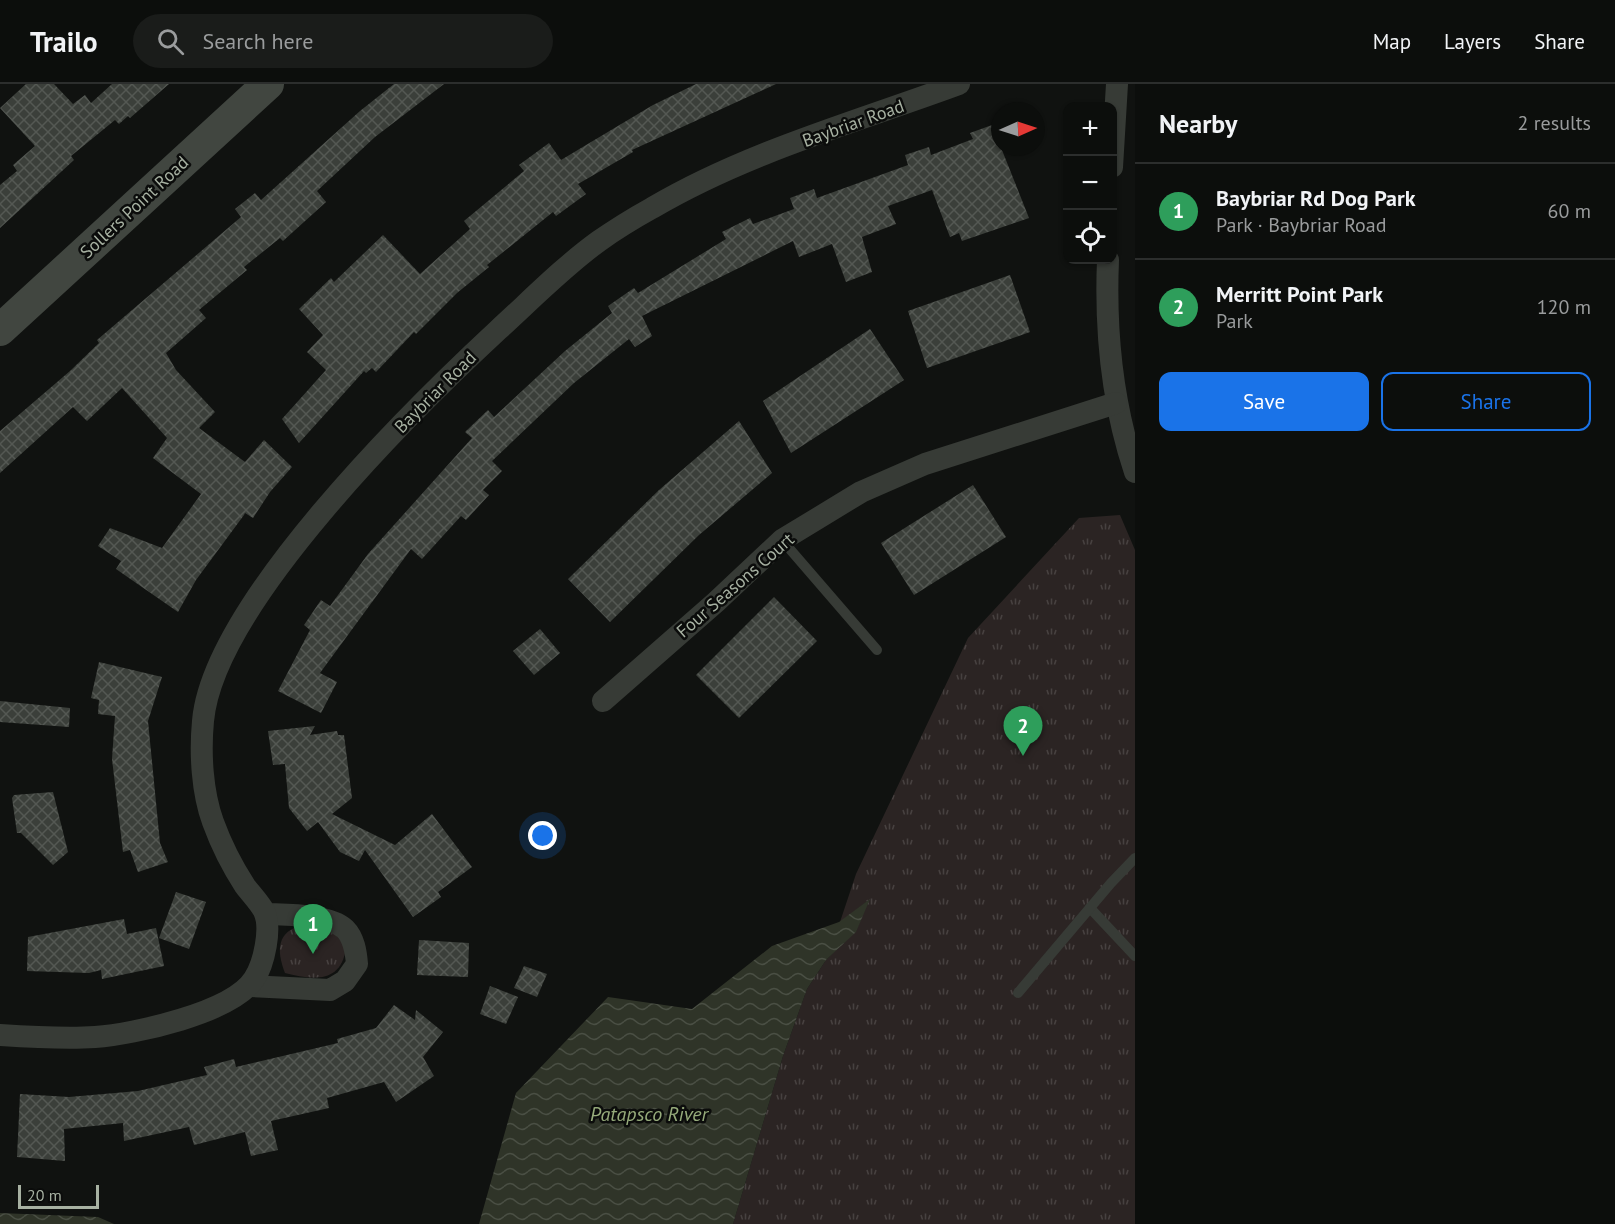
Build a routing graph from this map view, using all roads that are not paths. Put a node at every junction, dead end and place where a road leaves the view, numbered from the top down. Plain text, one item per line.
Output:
1 (268, 84) edge
2 (959, 84) edge
3 (1117, 84) edge
4 (1114, 156) edge
5 (1108, 264) edge
6 (0, 330) edge
7 (1124, 416) edge
8 (1135, 472) edge
9 (782, 540) junction
10 (877, 650) dead end
11 (603, 700) dead end
12 (1135, 858) edge
13 (1090, 908) junction
14 (266, 914) junction
15 (1135, 956) edge
16 (250, 986) junction
17 (1018, 993) dead end
18 (0, 1035) edge

1 - 6 main road, Sollers Point Road
2 - 14 street, Baybriar Road
3 - 4 street
5 - 7 street
7 - 8 street
7 - 9 street, Four Seasons Court
9 - 10 lane
9 - 11 street, Four Seasons Court
12 - 13 lane
13 - 15 lane
13 - 17 lane
14 - 16 street
14 - 16 street
16 - 18 street

